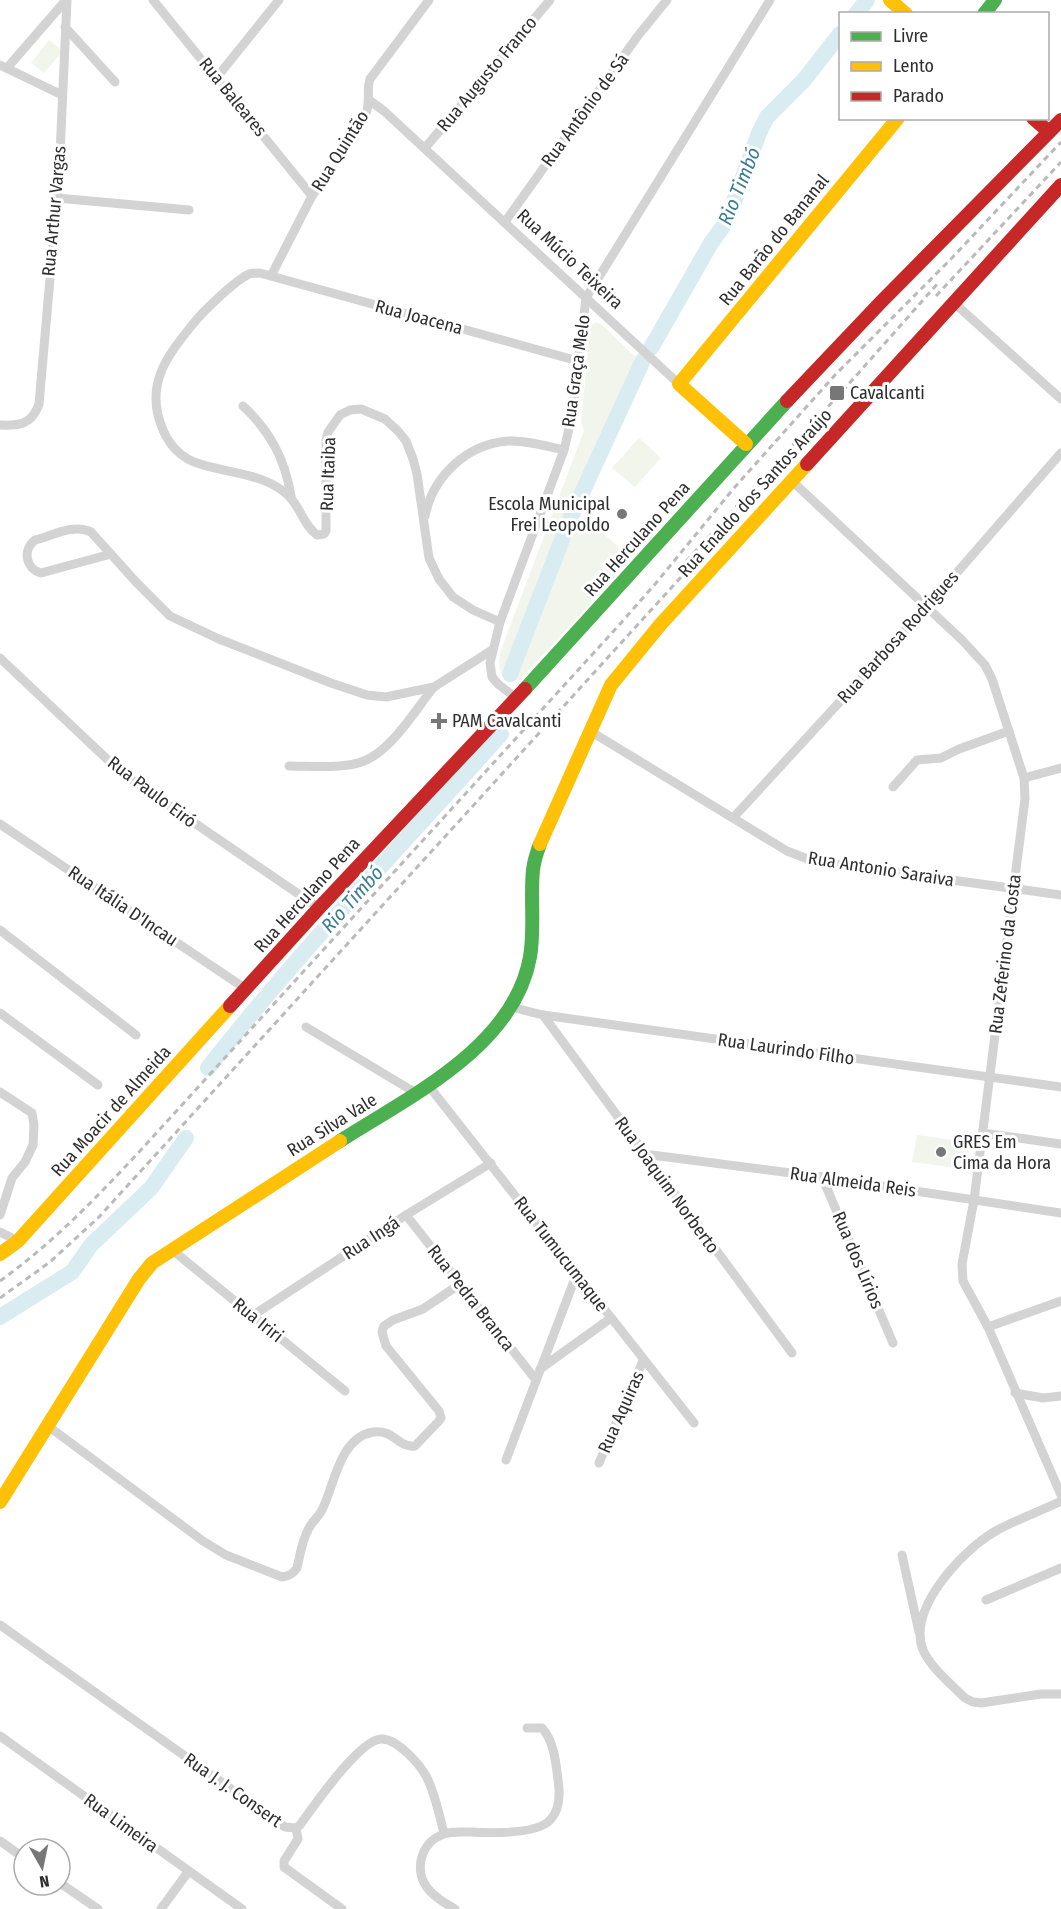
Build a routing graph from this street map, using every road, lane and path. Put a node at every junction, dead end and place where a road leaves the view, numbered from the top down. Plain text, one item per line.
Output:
1 (66, 0) edge
2 (153, 0) edge
3 (279, 0) edge
4 (429, 0) edge
5 (550, 0) edge
6 (667, 0) edge
7 (770, 0) edge
8 (890, 0) edge
9 (995, 0) edge
10 (904, 12) edge
11 (986, 12) edge
12 (65, 27) junction
13 (4, 67) edge
14 (217, 77) junction
15 (115, 82) dead end
16 (62, 95) junction
17 (369, 100) junction
18 (896, 120) edge
19 (1035, 120) edge
20 (1061, 120) edge
21 (1049, 132) junction
22 (425, 148) junction
23 (1061, 185) edge
24 (312, 196) junction
25 (57, 198) junction
26 (189, 210) dead end
27 (505, 222) junction
28 (260, 273) joint
29 (271, 276) junction
30 (586, 298) junction
31 (953, 302) junction
32 (578, 361) junction
33 (679, 384) junction
34 (1061, 399) edge
35 (243, 406) dead end
36 (0, 425) edge
37 (746, 444) junction
38 (564, 450) junction
39 (1061, 453) edge
40 (792, 481) junction
41 (291, 496) junction
42 (425, 519) junction
43 (111, 554) junction
44 (927, 607) junction
45 (500, 622) junction
46 (492, 650) junction
47 (0, 658) edge
48 (434, 687) junction
49 (516, 698) junction
50 (590, 731) junction
51 (1009, 731) junction
52 (290, 766) dead end
53 (1061, 768) edge
54 (1024, 778) junction
55 (892, 787) dead end
56 (733, 818) junction
57 (0, 824) edge
58 (1012, 888) junction
59 (1061, 895) edge
60 (318, 908) junction
61 (0, 930) edge
62 (246, 989) junction
63 (511, 1007) junction
64 (0, 1013) edge
65 (543, 1015) junction
66 (306, 1027) dead end
67 (136, 1035) dead end
68 (989, 1077) junction
69 (98, 1085) dead end
70 (1061, 1087) edge
71 (422, 1089) junction
72 (0, 1092) edge
73 (983, 1133) junction
74 (1061, 1144) edge
75 (644, 1154) junction
76 (490, 1163) junction
77 (822, 1177) junction
78 (974, 1200) junction
79 (1061, 1213) edge
80 (0, 1215) edge
81 (406, 1215) junction
82 (0, 1232) edge
83 (18, 1241) junction
84 (171, 1249) junction
85 (0, 1254) edge
86 (577, 1274) junction
87 (459, 1284) junction
88 (1061, 1301) edge
89 (252, 1316) junction
90 (610, 1318) junction
91 (988, 1327) junction
92 (893, 1343) dead end
93 (792, 1353) dead end
94 (643, 1361) junction
95 (540, 1369) junction
96 (536, 1380) junction
97 (345, 1391) dead end
98 (1015, 1393) junction
99 (1061, 1396) edge
100 (694, 1423) dead end
101 (48, 1426) junction
102 (506, 1460) dead end
103 (599, 1463) dead end
104 (1061, 1495) edge
105 (1061, 1501) edge
106 (0, 1502) edge
107 (903, 1555) dead end
108 (1061, 1568) edge
109 (986, 1600) dead end
110 (0, 1625) edge
111 (919, 1633) junction
112 (1061, 1694) edge
113 (527, 1728) dead end
114 (0, 1736) edge
115 (296, 1828) junction
116 (444, 1833) junction
117 (188, 1872) junction
118 (72, 1891) edge
119 (98, 1909) edge
120 (161, 1909) edge
121 (242, 1909) edge
122 (342, 1909) edge
123 (455, 1909) edge

1 - 12 street, Rua Arthur Vargas
1 - 13 street
2 - 14 street, Rua Baleares
3 - 14 street
4 - 17 street, Rua Quintão
5 - 22 street, Rua Augusto Franco
6 - 27 street, Rua Antônio de Sá
7 - 30 street, Rua Graça Melo
8 - 10 main road
9 - 11 main road
12 - 15 street
12 - 16 street, Rua Arthur Vargas
13 - 16 street
14 - 24 street, Rua Baleares
16 - 25 street, Rua Arthur Vargas
17 - 22 street, Rua Múcio Teixeira
17 - 24 street, Rua Quintão
18 - 33 main road, Rua Barão do Bananal
19 - 21 main road
20 - 21 main road, Rua Herculano Pena
21 - 37 main road, Rua Herculano Pena
22 - 27 street, Rua Múcio Teixeira
23 - 31 main road, Rua Enaldo dos Santos Araújo
24 - 29 street, Rua Quintão
25 - 26 street
25 - 36 street, Rua Arthur Vargas
27 - 30 street, Rua Múcio Teixeira
28 - 29 street, Rua Joacena
28 - 41 street, Rua Itaiba
29 - 32 street, Rua Joacena
30 - 32 street, Rua Graça Melo
30 - 33 street, Rua Múcio Teixeira
31 - 34 street
31 - 40 main road, Rua Enaldo dos Santos Araújo
32 - 38 street, Rua Graça Melo
33 - 37 main road, Rua Múcio Teixeira
35 - 41 street
37 - 49 main road, Rua Herculano Pena
38 - 42 street
38 - 45 street, Rua Graça Melo
39 - 44 street, Rua Barbosa Rodrigues
40 - 44 street, Rua Zeferino da Costa
40 - 50 main road, Rua Enaldo dos Santos Araújo
41 - 42 street, Rua Itaiba
42 - 45 street, Rua Itaiba
43 - 43 street
43 - 48 street
44 - 51 street, Rua Zeferino da Costa
44 - 56 street, Rua Barbosa Rodrigues
45 - 46 street, Rua Graça Melo
46 - 48 street
46 - 49 street, Rua Graça Melo
47 - 60 street, Rua Paulo Eiró
48 - 52 street
49 - 60 main road, Rua Herculano Pena
50 - 56 street, Rua Antonio Saraiva
50 - 63 main road, Rua Silva Vale
51 - 54 street, Rua Zeferino da Costa
51 - 55 street
53 - 54 street
54 - 58 street, Rua Zeferino da Costa
56 - 58 street, Rua Antonio Saraiva
57 - 62 street, Rua Itália D'Incau
58 - 59 street, Rua Antonio Saraiva
58 - 68 street, Rua Zeferino da Costa
60 - 62 main road, Rua Herculano Pena
61 - 67 street
62 - 83 main road, Rua Moacir de Almeida
63 - 65 street, Rua Laurindo Filho
63 - 71 main road, Rua Silva Vale
64 - 69 street
65 - 68 street, Rua Laurindo Filho
65 - 75 street, Rua Joaquim Norberto
66 - 71 street
68 - 70 street, Rua Laurindo Filho
68 - 73 street, Rua Zeferino da Costa
71 - 76 street, Rua Tumucumaque
71 - 84 main road, Rua Silva Vale
72 - 80 street
73 - 74 street
73 - 78 street, Rua Zeferino da Costa
75 - 77 street, Rua Almeida Reis
75 - 93 street, Rua Joaquim Norberto
76 - 81 street, Rua Ingá
76 - 86 street, Rua Tumucumaque
77 - 78 street, Rua Almeida Reis
77 - 92 street, Rua dos Lírios
78 - 79 street, Rua Almeida Reis
78 - 91 street, Rua Zeferino da Costa
81 - 87 street, Rua Pedra Branca
81 - 89 street, Rua Ingá
82 - 83 street
83 - 85 main road, Rua Moacir de Almeida
84 - 89 street, Rua Iriri
84 - 101 main road, Rua Silva Vale
86 - 90 street, Rua Tumucumaque
86 - 95 street
87 - 96 street, Rua Pedra Branca
87 - 101 street
88 - 91 street
89 - 97 street, Rua Iriri
90 - 94 street, Rua Tumucumaque
90 - 95 street
91 - 98 street, Rua Zeferino da Costa
94 - 100 street, Rua Tumucumaque
94 - 103 street, Rua Aquiras
95 - 96 street
96 - 102 street
98 - 99 street
98 - 104 street, Rua Zeferino da Costa
101 - 106 main road, Rua Silva Vale
105 - 111 street
107 - 111 street
108 - 109 street
110 - 115 street, Rua J. J. Consert
111 - 112 street
113 - 116 street
114 - 117 street, Rua Limeira
115 - 116 street, Rua J. J. Consert
115 - 122 street
116 - 123 street
117 - 120 street
117 - 121 street, Rua Limeira
118 - 119 street

